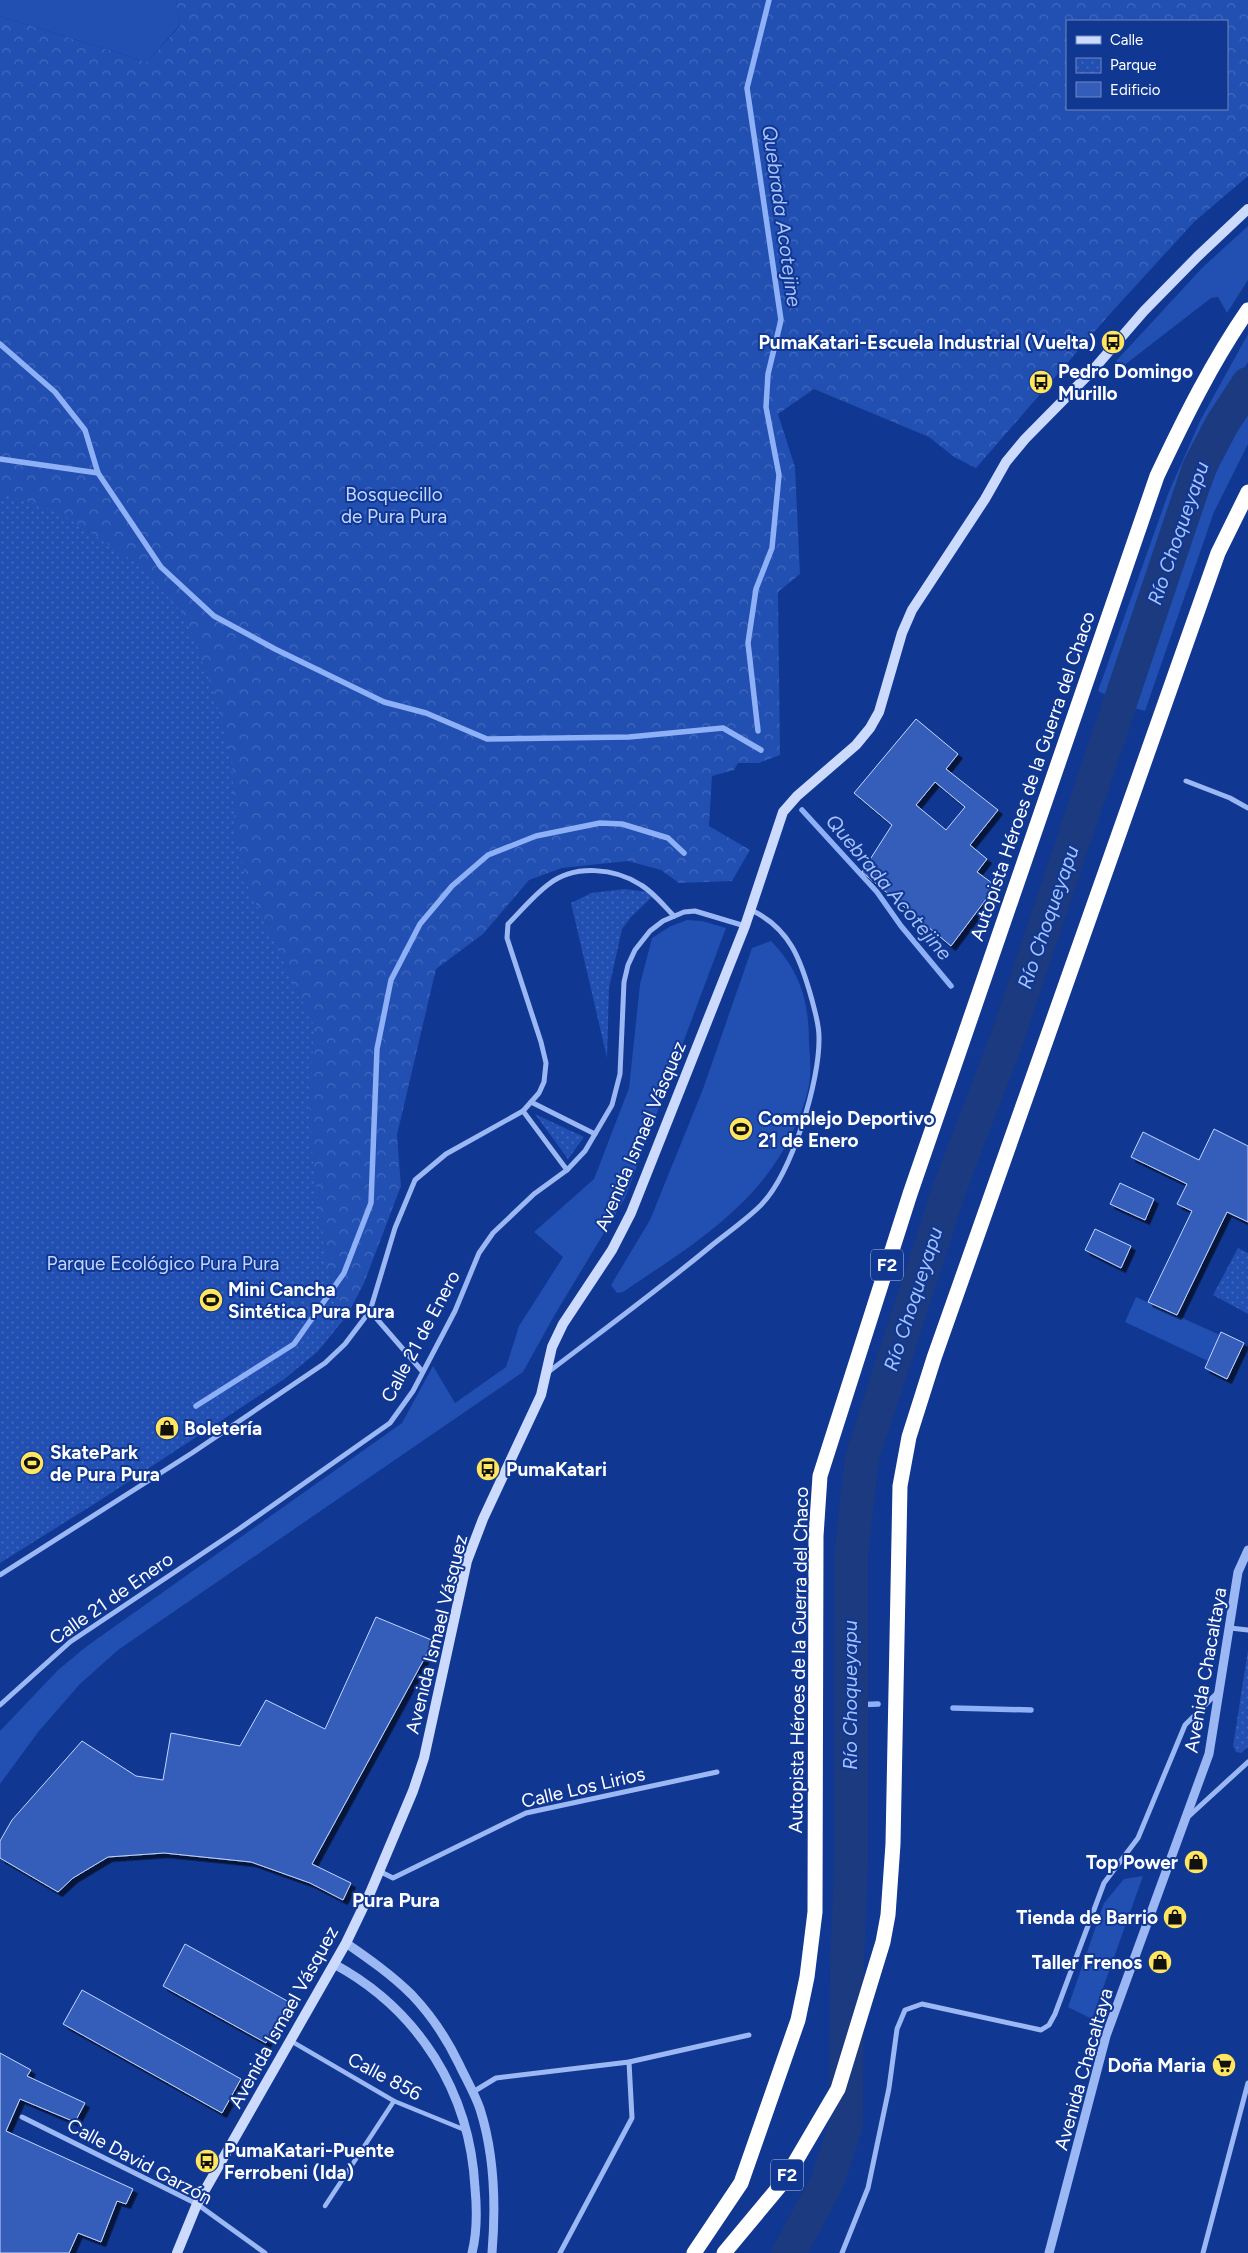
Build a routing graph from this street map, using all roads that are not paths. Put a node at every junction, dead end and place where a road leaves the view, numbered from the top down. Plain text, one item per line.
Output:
1 (1248, 209) edge
2 (1248, 310) edge
3 (1248, 492) edge
4 (1186, 781) dead end
5 (1248, 808) edge
6 (750, 910) junction
7 (674, 916) junction
8 (745, 926) junction
9 (531, 1102) junction
10 (523, 1111) junction
11 (595, 1134) junction
12 (567, 1170) junction
13 (370, 1311) junction
14 (422, 1371) junction
15 (546, 1374) junction
16 (1248, 1550) edge
17 (0, 1575) edge
18 (1230, 1628) junction
19 (1248, 1630) edge
20 (1220, 1690) junction
21 (0, 1705) edge
22 (1248, 1762) edge
23 (717, 1772) dead end
24 (1184, 1820) junction
25 (379, 1871) junction
26 (346, 1943) junction
27 (334, 1964) junction
28 (749, 2035) dead end
29 (290, 2041) junction
30 (629, 2062) junction
31 (1248, 2083) edge
32 (473, 2092) junction
33 (394, 2101) junction
34 (22, 2117) dead end
35 (468, 2131) junction
36 (197, 2204) junction
37 (325, 2206) dead end
38 (177, 2253) edge
39 (265, 2253) edge
40 (472, 2253) edge
41 (492, 2253) edge
42 (560, 2253) edge
43 (694, 2253) edge
44 (724, 2253) edge
45 (842, 2253) edge
46 (1049, 2253) edge
47 (1203, 2253) edge

1 - 6 main road, Avenida Ismael Vásquez
2 - 43 highway, Autopista Héroes de la Guerra del Chaco / F2
3 - 44 highway, F2
4 - 5 street
6 - 8 main road, Avenida Ismael Vásquez
6 - 15 street
7 - 8 street, Calle 21 de Enero
7 - 9 street
7 - 11 street, Calle 21 de Enero
8 - 15 main road, Avenida Ismael Vásquez
9 - 10 street
9 - 11 street
10 - 12 street
10 - 13 street
11 - 12 street, Calle 21 de Enero
12 - 14 street, Calle 21 de Enero
13 - 14 street
13 - 17 street
14 - 21 street, Calle 21 de Enero
15 - 25 main road, Avenida Ismael Vásquez
16 - 18 street, Avenida Chacaltaya
18 - 19 street
18 - 20 street, Avenida Chacaltaya
20 - 24 street, Avenida Chacaltaya
20 - 45 street
22 - 24 street
23 - 25 street, Calle Los Lirios
24 - 46 street, Avenida Chacaltaya
25 - 26 main road, Avenida Ismael Vásquez
26 - 27 main road, Avenida Ismael Vásquez
26 - 32 street
27 - 29 main road, Avenida Ismael Vásquez
27 - 35 street
28 - 30 street
29 - 33 street, Calle 856
29 - 36 main road, Avenida Ismael Vásquez
30 - 32 street
30 - 42 street
31 - 47 street
32 - 41 street
33 - 35 street, Calle 856
33 - 37 street
34 - 36 street, Calle David Garzón
35 - 40 street
36 - 38 main road, Avenida Ismael Vásquez
36 - 39 street, Calle David Garzón

